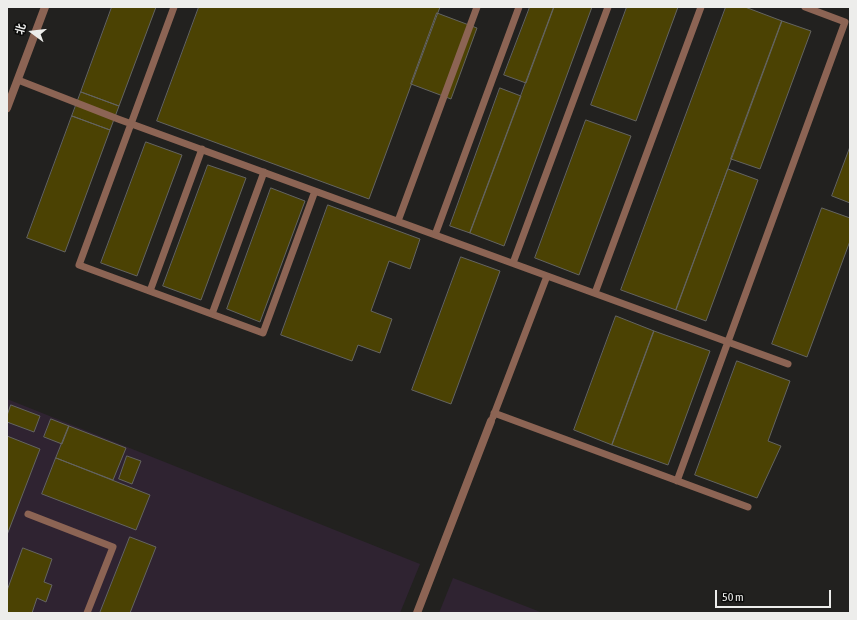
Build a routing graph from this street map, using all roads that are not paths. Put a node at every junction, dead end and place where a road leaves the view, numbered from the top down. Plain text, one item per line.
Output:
1 (44, 7) edge
2 (174, 7) edge
3 (477, 7) edge
4 (519, 7) edge
5 (608, 7) edge
6 (700, 7) edge
7 (805, 7) edge
8 (18, 80) junction
9 (7, 108) edge
10 (131, 124) junction
11 (202, 149) junction
12 (264, 172) junction
13 (315, 191) junction
14 (398, 221) junction
15 (434, 235) junction
16 (513, 263) junction
17 (547, 276) junction
18 (150, 291) junction
19 (595, 293) junction
20 (212, 314) junction
21 (728, 342) junction
22 (788, 364) dead end
23 (493, 417) junction
24 (677, 480) junction
25 (748, 507) dead end
26 (28, 514) dead end
27 (87, 613) edge
28 (417, 613) edge

1 - 8 street
2 - 10 lane
3 - 14 lane
4 - 15 lane
5 - 16 lane
6 - 19 lane
7 - 21 lane
8 - 9 street
8 - 10 lane
10 - 11 lane
10 - 18 lane
11 - 12 lane
11 - 18 lane
12 - 13 lane
12 - 20 lane
13 - 14 lane
13 - 20 lane
14 - 15 lane
15 - 16 lane
16 - 17 lane
17 - 19 lane
17 - 23 lane
18 - 20 lane
19 - 21 lane
21 - 22 lane
21 - 24 lane
23 - 24 lane
23 - 28 street
24 - 25 lane
26 - 27 lane

